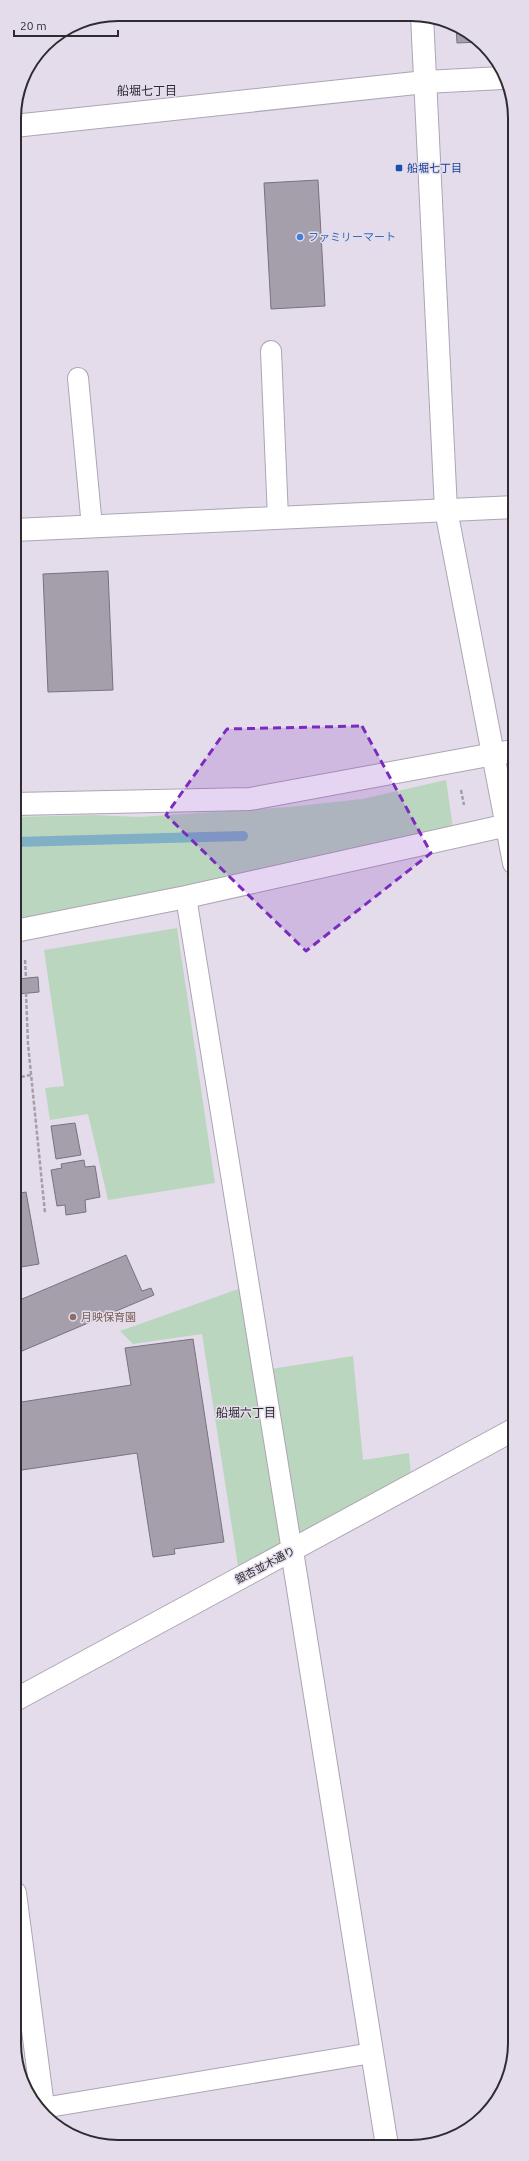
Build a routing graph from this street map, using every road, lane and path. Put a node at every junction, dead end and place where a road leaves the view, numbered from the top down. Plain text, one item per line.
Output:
1 (422, 22) edge
2 (499, 78) edge
3 (425, 82) junction
4 (21, 125) edge
5 (271, 351) dead end
6 (78, 378) dead end
7 (508, 506) edge
8 (446, 510) junction
9 (278, 518) junction
10 (92, 527) junction
11 (21, 530) edge
12 (504, 752) edge
13 (461, 789) dead end
14 (508, 794) edge
15 (21, 804) edge
16 (464, 808) dead end
17 (508, 826) edge
18 (186, 897) junction
19 (21, 930) edge
20 (26, 993) dead end
21 (31, 1075) junction
22 (21, 1077) edge
23 (46, 1213) dead end
24 (508, 1433) edge
25 (292, 1551) junction
26 (21, 1697) edge
27 (21, 1940) edge
28 (372, 2053) junction
29 (42, 2103) edge
30 (49, 2110) edge
31 (386, 2140) edge

1 - 3 street
2 - 3 street
3 - 4 street
3 - 8 street
5 - 9 lane
6 - 10 lane
7 - 8 street
8 - 9 street
8 - 12 street
9 - 10 street
10 - 11 street
12 - 14 street
12 - 15 street
13 - 16 path
17 - 18 street
18 - 19 street
18 - 25 lane
20 - 21 path
21 - 22 path
21 - 23 path
24 - 25 street, 銀杏並木通り
25 - 26 street, 銀杏並木通り
25 - 28 street
27 - 29 street
28 - 30 lane
28 - 31 street

